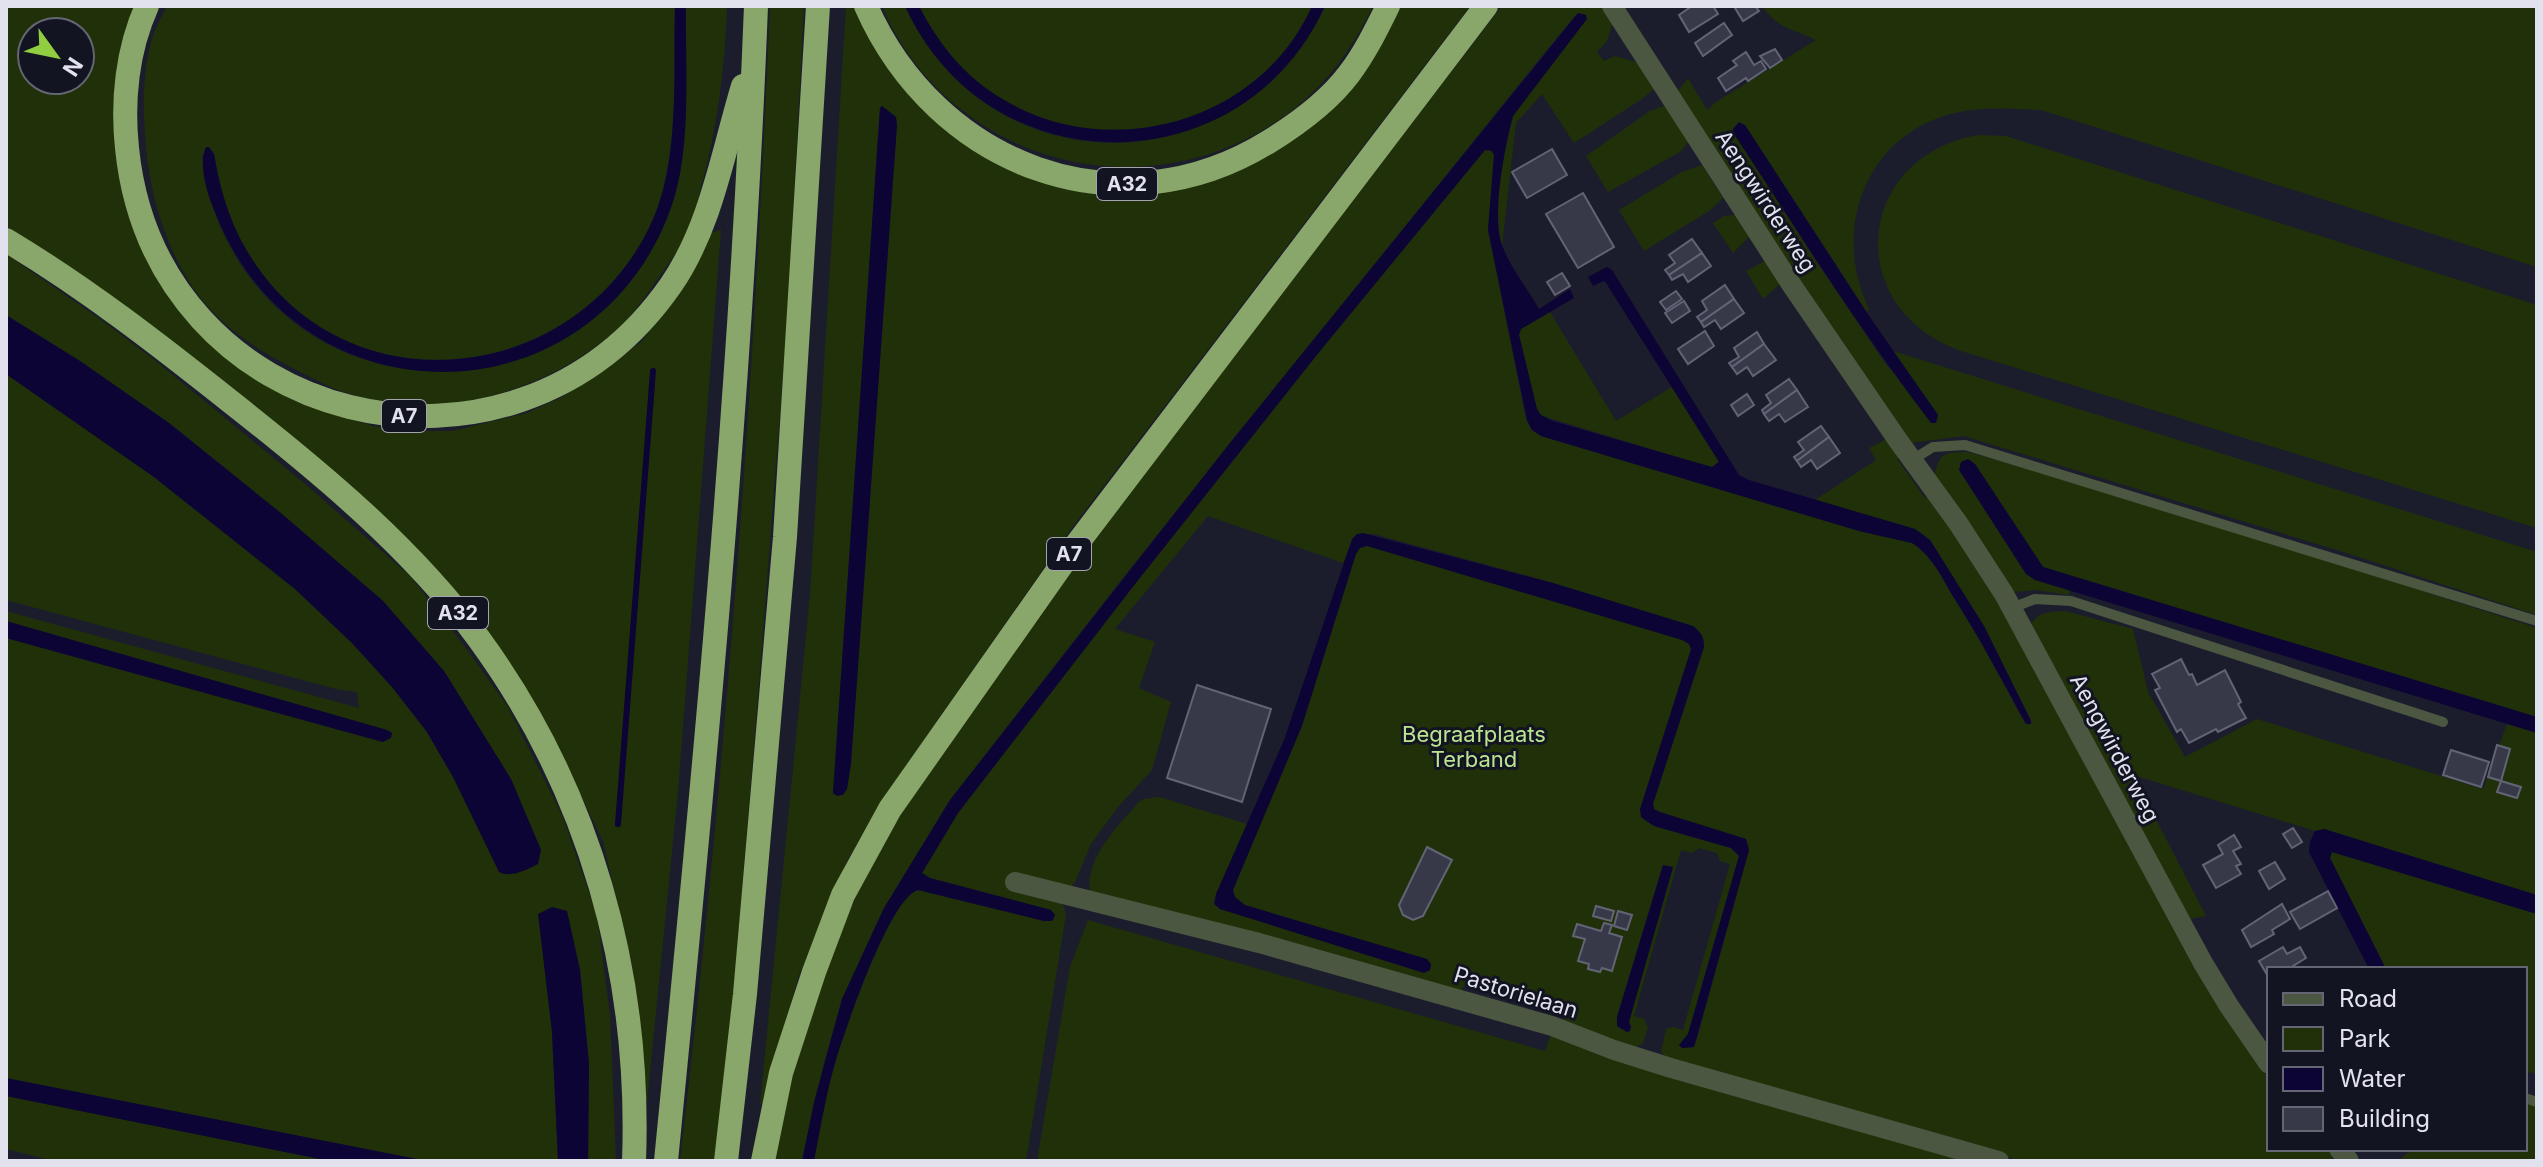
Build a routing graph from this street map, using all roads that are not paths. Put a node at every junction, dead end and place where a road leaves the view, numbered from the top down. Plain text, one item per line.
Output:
1 (147, 6) edge
2 (756, 6) edge
3 (818, 6) edge
4 (866, 6) edge
5 (1388, 6) edge
6 (1486, 6) edge
7 (1612, 6) edge
8 (754, 46) junction
9 (6, 240) edge
10 (1912, 460) junction
11 (2012, 608) junction
12 (2537, 621) edge
13 (2443, 722) dead end
14 (1015, 882) dead end
15 (2267, 1061) edge
16 (634, 1161) edge
17 (666, 1161) edge
18 (726, 1161) edge
19 (763, 1161) edge
20 (1999, 1161) edge

1 - 8 highway, A7
2 - 8 highway, A7
3 - 18 highway
4 - 5 highway, A32
6 - 19 highway, A7
7 - 10 street, Aengwirderweg
8 - 17 highway, A7
9 - 16 highway, A32
10 - 11 street, Aengwirderweg
10 - 12 lane
11 - 13 lane
11 - 15 street, Aengwirderweg
14 - 20 street, Pastorielaan

